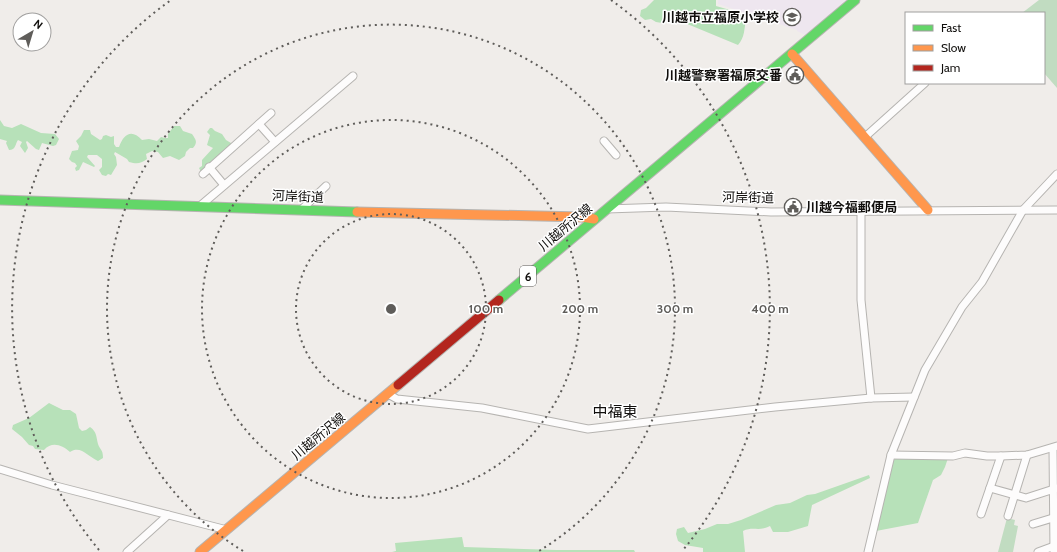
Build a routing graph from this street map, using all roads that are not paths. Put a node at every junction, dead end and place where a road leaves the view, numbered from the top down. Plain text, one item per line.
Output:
1 (855, 0) edge
2 (792, 54) junction
3 (353, 76) dead end
4 (924, 84) edge
5 (271, 113) dead end
6 (259, 124) junction
7 (865, 137) junction
8 (604, 141) dead end
9 (275, 142) junction
10 (616, 155) dead end
11 (209, 167) junction
12 (203, 174) dead end
13 (1057, 174) edge
14 (224, 185) junction
15 (326, 186) dead end
16 (0, 200) edge
17 (200, 206) junction
18 (606, 209) junction
19 (300, 210) junction
20 (861, 210) junction
21 (928, 210) junction
22 (1023, 210) junction
23 (1057, 210) edge
24 (594, 219) junction
25 (388, 394) junction
26 (914, 397) junction
27 (871, 398) junction
28 (1055, 447) edge
29 (891, 455) junction
30 (1028, 455) junction
31 (1001, 456) junction
32 (0, 469) edge
33 (990, 488) junction
34 (1055, 488) edge
35 (1014, 495) junction
36 (981, 514) dead end
37 (168, 515) junction
38 (1008, 516) dead end
39 (1055, 517) edge
40 (1033, 524) dead end
41 (227, 530) junction
42 (1055, 548) edge
43 (127, 552) edge
44 (200, 552) edge
45 (868, 552) edge
46 (1038, 552) edge

1 - 2 main road, 川越所沢線 / 6
2 - 7 main road
2 - 18 main road, 川越所沢線 / 6
3 - 9 street
4 - 7 street
5 - 6 street
6 - 9 street
6 - 11 street
7 - 21 main road
8 - 10 street
9 - 14 street
11 - 12 street
11 - 14 street
13 - 22 street
14 - 17 street
15 - 19 street
16 - 17 main road, 河岸街道
17 - 19 main road, 河岸街道
18 - 20 street, 河岸街道
18 - 24 main road, 川越所沢線 / 6
19 - 24 main road, 河岸街道
20 - 21 street, 河岸街道
20 - 27 street
21 - 22 street, 河岸街道
22 - 23 street, 河岸街道
22 - 26 street
24 - 25 main road, 川越所沢線 / 6
25 - 27 street
25 - 41 main road, 川越所沢線 / 6
26 - 27 street
26 - 29 street
28 - 30 street
28 - 34 street
29 - 31 street
29 - 45 street
30 - 31 street
30 - 35 street
31 - 33 street
32 - 37 street
33 - 35 street
33 - 36 street
34 - 35 street
34 - 39 street
35 - 38 street
37 - 41 street
37 - 43 street
39 - 40 street
39 - 42 street
41 - 44 main road, 川越所沢線 / 6
42 - 46 street

